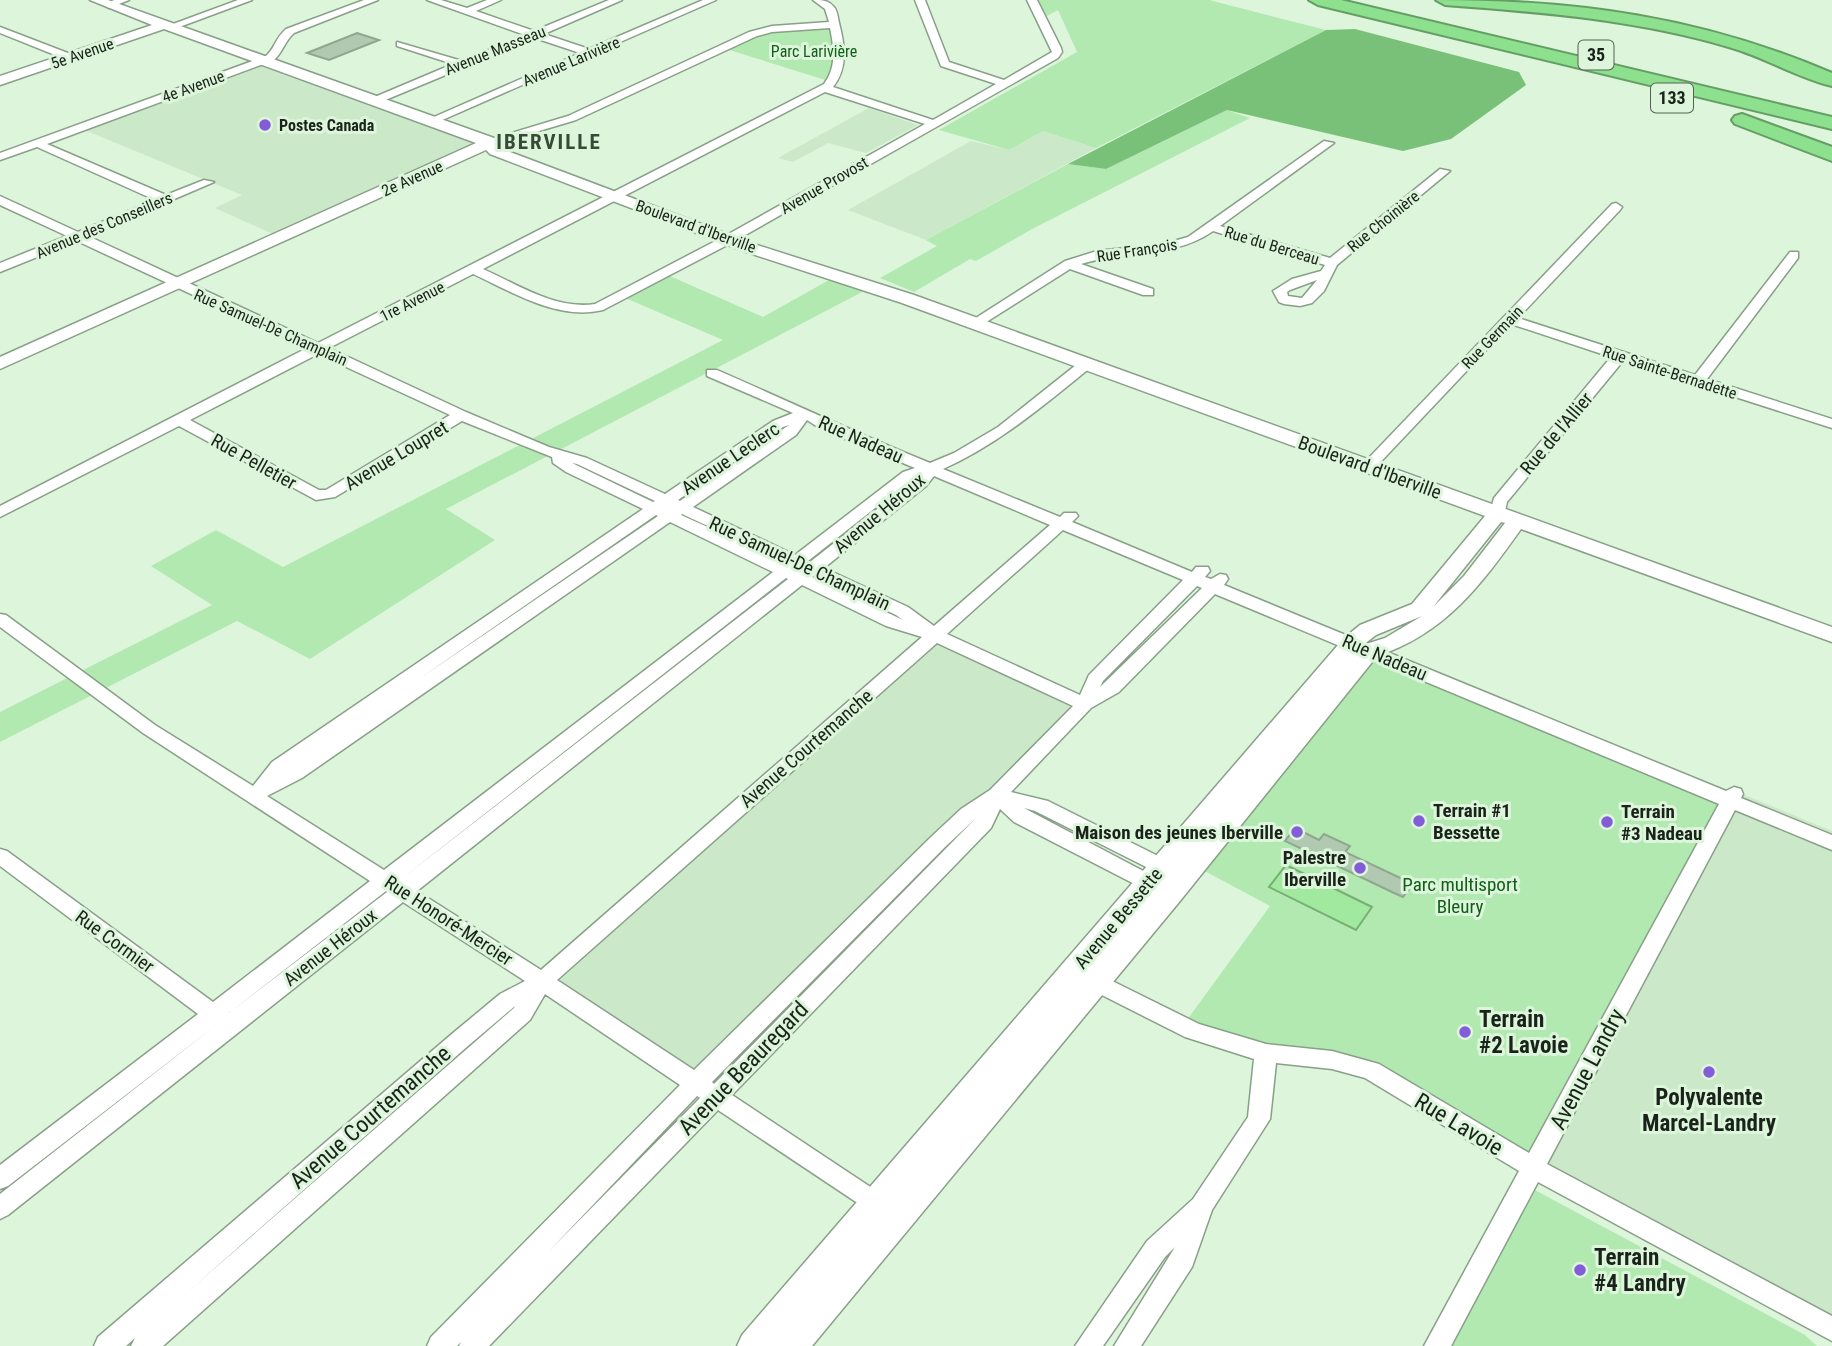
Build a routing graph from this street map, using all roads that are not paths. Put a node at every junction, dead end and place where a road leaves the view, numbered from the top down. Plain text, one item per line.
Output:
1 (124, 0) edge
2 (247, 0) edge
3 (373, 0) edge
4 (432, 0) edge
5 (496, 0) edge
6 (617, 0) edge
7 (711, 0) edge
8 (818, 0) edge
9 (920, 0) edge
10 (1032, 0) edge
11 (1318, 0) edge
12 (1361, 0) edge
13 (1445, 0) edge
14 (103, 2) edge
15 (466, 12) junction
16 (834, 25) junction
17 (167, 26) junction
18 (1428, 26) junction
19 (0, 30) edge
20 (534, 34) junction
21 (401, 44) dead end
22 (590, 53) junction
23 (69, 57) junction
24 (262, 61) junction
25 (462, 64) junction
26 (1832, 80) edge
27 (0, 81) edge
28 (1004, 83) junction
29 (824, 88) junction
30 (374, 101) junction
31 (1832, 109) edge
32 (431, 122) junction
33 (932, 123) junction
34 (1832, 123) edge
35 (489, 143) junction
36 (1328, 143) dead end
37 (36, 144) junction
38 (1832, 153) edge
39 (0, 157) edge
40 (515, 158) junction
41 (454, 159) junction
42 (1444, 171) dead end
43 (208, 182) dead end
44 (621, 193) junction
45 (164, 199) junction
46 (3, 204) edge
47 (1616, 207) dead end
48 (1212, 227) junction
49 (735, 236) junction
50 (76, 237) junction
51 (1794, 254) dead end
52 (1069, 264) junction
53 (0, 268) edge
54 (473, 269) junction
55 (1329, 269) joint
56 (176, 284) junction
57 (1148, 292) dead end
58 (908, 299) joint
59 (1508, 319) junction
60 (975, 323) junction
61 (319, 349) junction
62 (1620, 355) junction
63 (0, 364) edge
64 (1086, 364) junction
65 (712, 373) dead end
66 (1698, 381) junction
67 (805, 413) junction
68 (461, 415) junction
69 (179, 420) junction
70 (1832, 424) edge
71 (938, 467) junction
72 (1368, 467) junction
73 (330, 494) joint
74 (668, 508) junction
75 (0, 512) edge
76 (1508, 517) junction
77 (1066, 520) junction
78 (1458, 564) junction
79 (798, 569) junction
80 (1479, 572) junction
81 (1198, 574) junction
82 (1217, 582) junction
83 (0, 619) edge
84 (1831, 631) edge
85 (935, 635) junction
86 (1367, 644) junction
87 (1085, 704) junction
88 (254, 794) junction
89 (997, 795) junction
90 (1732, 797) junction
91 (1825, 835) edge
92 (0, 856) edge
93 (1166, 880) junction
94 (395, 885) junction
95 (1084, 977) junction
96 (542, 981) junction
97 (222, 1020) junction
98 (1266, 1053) junction
99 (705, 1089) junction
100 (121, 1099) junction
101 (1534, 1168) junction
102 (0, 1180) edge
103 (3, 1202) edge
104 (1201, 1206) junction
105 (888, 1211) junction
106 (277, 1214) junction
107 (1830, 1331) edge
108 (473, 1334) edge
109 (107, 1346) edge
110 (144, 1346) edge
111 (440, 1346) edge
112 (754, 1346) edge
113 (791, 1346) edge
114 (1088, 1346) edge
115 (1127, 1346) edge
116 (1437, 1346) edge

1 - 14 street
2 - 17 street, 5e Avenue
3 - 24 street, 4e Avenue
4 - 15 street
5 - 15 street
6 - 20 street, Avenue Masseau
7 - 22 street, Avenue Larivière
8 - 16 street
9 - 28 street
10 - 28 street, Avenue Provost
11 - 18 highway, 35
12 - 31 highway, 35
13 - 26 highway
14 - 17 street, Boulevard d'Iberville
15 - 20 street
16 - 29 street
16 - 35 street, 2e Avenue
17 - 23 street, 5e Avenue
17 - 24 street, Boulevard d'Iberville
18 - 34 highway, 35
18 - 38 highway, 133
19 - 23 street
20 - 22 street
20 - 25 street, Avenue Masseau
21 - 25 street
22 - 32 street, Avenue Larivière
23 - 27 street, 5e Avenue
24 - 30 street, Boulevard d'Iberville
24 - 37 street, 4e Avenue
25 - 30 street, Avenue Masseau
28 - 33 street, Avenue Provost
29 - 33 street
29 - 44 street, 1re Avenue
30 - 32 street, Boulevard d'Iberville
32 - 35 street, Boulevard d'Iberville
33 - 49 street, Avenue Provost
35 - 40 street, Boulevard d'Iberville
35 - 41 street, 2e Avenue
35 - 44 street, Boulevard d'Iberville
36 - 48 street, Rue François
37 - 39 street, 4e Avenue
37 - 45 street
40 - 41 street
40 - 44 street, Boulevard d'Iberville
41 - 56 street, 2e Avenue
42 - 55 street, Rue Choinière
43 - 45 street, Avenue des Conseillers
44 - 49 street, Boulevard d'Iberville
44 - 54 street, 1re Avenue
45 - 50 street, Avenue des Conseillers
46 - 50 street, Rue Samuel-De Champlain
47 - 59 street, Rue Germain
48 - 52 street, Rue François
48 - 55 street, Rue du Berceau
49 - 54 street, Avenue Provost
49 - 58 street, Boulevard d'Iberville
50 - 53 street, Avenue des Conseillers
50 - 56 street, Rue Samuel-De Champlain
51 - 66 street
52 - 57 street
52 - 60 street, Rue François
54 - 61 street, 1re Avenue
56 - 61 street, Rue Samuel-De Champlain
56 - 63 street, 2e Avenue
58 - 60 street, Boulevard d'Iberville
59 - 62 street, Rue Sainte-Bernadette
59 - 72 street, Rue Germain
60 - 64 street, Boulevard d'Iberville
61 - 68 street, Rue Samuel-De Champlain
61 - 69 street, 1re Avenue
62 - 66 street, Rue Sainte-Bernadette
62 - 76 street, Rue de l'Allier
64 - 71 street, Avenue Héroux
64 - 72 street, Boulevard d'Iberville
65 - 67 street, Rue Nadeau
66 - 70 street, Rue Sainte-Bernadette
67 - 71 street, Rue Nadeau
67 - 74 street, Avenue Leclerc
68 - 73 street, Avenue Loupret
68 - 74 street, Rue Samuel-De Champlain
69 - 73 street, Rue Pelletier
69 - 75 street, 1re Avenue
71 - 77 street, Rue Nadeau
71 - 79 street, Avenue Héroux
72 - 76 street, Boulevard d'Iberville
74 - 79 street, Rue Samuel-De Champlain
74 - 88 street, Avenue Leclerc
76 - 78 street, Avenue Bessette
76 - 80 street, Avenue Bessette
76 - 84 street, Boulevard d'Iberville
77 - 81 street, Rue Nadeau
77 - 85 street, Avenue Courtemanche
78 - 80 street
78 - 86 street, Avenue Bessette
79 - 85 street, Rue Samuel-De Champlain
79 - 94 street, Avenue Héroux
80 - 86 street, Avenue Bessette
81 - 82 street, Rue Nadeau
81 - 87 street, Avenue Beauregard
82 - 86 street, Rue Nadeau
82 - 87 street, Avenue Beauregard
83 - 88 street, Rue Honoré-Mercier
85 - 87 street, Rue Samuel-De Champlain
85 - 96 street, Avenue Courtemanche
86 - 90 street, Rue Nadeau
86 - 93 street, Avenue Bessette
87 - 89 street, Avenue Beauregard
88 - 94 street, Rue Honoré-Mercier
89 - 93 street
89 - 99 street, Avenue Beauregard
90 - 91 street, Rue Nadeau
90 - 101 street, Avenue Landry
92 - 97 street, Rue Cormier
93 - 95 street, Avenue Bessette
94 - 96 street, Rue Honoré-Mercier
94 - 97 street, Avenue Héroux
95 - 98 street, Rue Lavoie
95 - 105 street, Avenue Bessette
96 - 99 street, Rue Honoré-Mercier
96 - 106 street, Avenue Courtemanche
97 - 100 street, Avenue Héroux
98 - 101 street, Rue Lavoie
98 - 104 street
99 - 105 street, Rue Honoré-Mercier
99 - 108 street, Avenue Beauregard
100 - 102 street, Avenue Héroux
100 - 103 street, Avenue Héroux
101 - 107 street, Rue Lavoie
101 - 116 street, Avenue Landry
104 - 114 street
104 - 115 street
105 - 112 street, Avenue Bessette
105 - 113 street, Avenue Bessette
106 - 109 street, Avenue Courtemanche
106 - 110 street, Avenue Courtemanche
108 - 111 street, Avenue Beauregard

